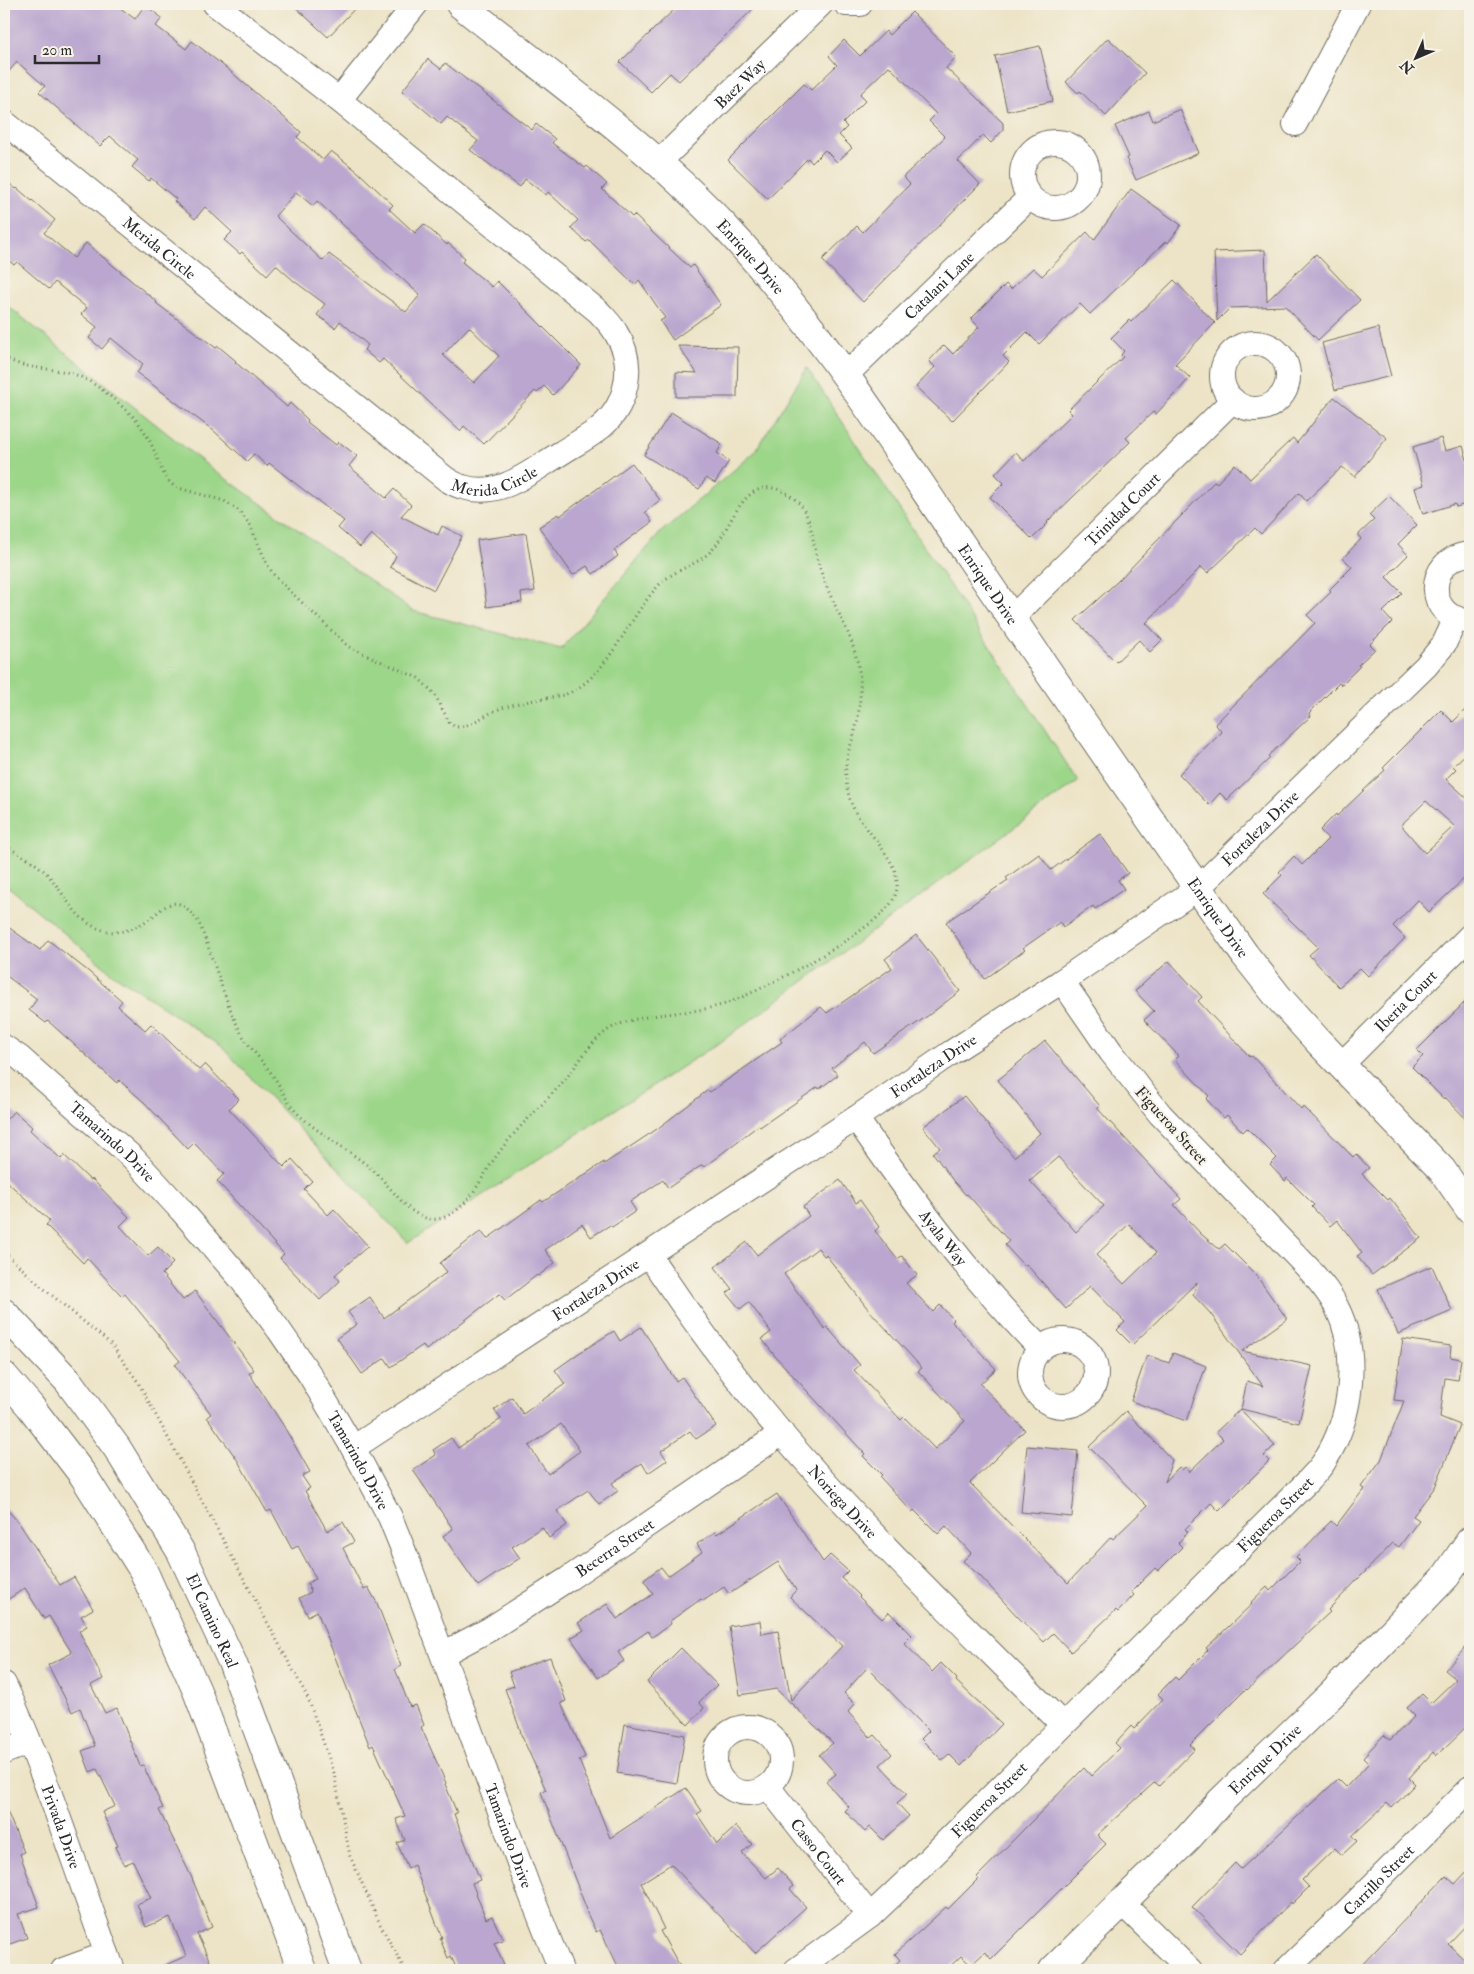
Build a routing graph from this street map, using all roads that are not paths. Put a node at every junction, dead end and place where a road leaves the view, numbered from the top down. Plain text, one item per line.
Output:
1 (215, 4) edge
2 (416, 4) edge
3 (460, 4) edge
4 (821, 4) edge
5 (846, 4) edge
6 (860, 4) edge
7 (1358, 4) edge
8 (339, 100) junction
9 (4, 122) edge
10 (1294, 124) dead end
11 (658, 163) junction
12 (1030, 197) dead end
13 (846, 375) junction
14 (1232, 400) dead end
15 (1470, 554) edge
16 (1012, 618) junction
17 (1463, 620) edge
18 (1198, 888) junction
19 (1470, 936) edge
20 (1062, 981) junction
21 (4, 1046) edge
22 (1341, 1065) junction
23 (856, 1118) junction
24 (1470, 1210) edge
25 (649, 1255) junction
26 (4, 1313) edge
27 (1040, 1348) dead end
28 (4, 1376) edge
29 (782, 1433) junction
30 (353, 1448) junction
31 (1470, 1541) edge
32 (443, 1654) junction
33 (4, 1684) edge
34 (1063, 1725) junction
35 (29, 1742) junction
36 (4, 1752) edge
37 (768, 1787) dead end
38 (1470, 1788) edge
39 (1122, 1903) junction
40 (870, 1916) junction
41 (110, 1962) edge
42 (63, 1970) edge
43 (302, 1970) edge
44 (348, 1970) edge
45 (561, 1970) edge
46 (796, 1970) edge
47 (1053, 1970) edge
48 (1190, 1970) edge
49 (1286, 1970) edge

1 - 8 street, Merida Circle
2 - 8 street
3 - 11 street, Enrique Drive
4 - 11 street, Baez Way
5 - 6 street
7 - 10 street
8 - 9 street, Merida Circle
11 - 13 street, Enrique Drive
12 - 13 street, Catalani Lane
13 - 16 street, Enrique Drive
14 - 16 street, Trinidad Court
15 - 17 street, Fortaleza Drive
16 - 18 street, Enrique Drive
17 - 18 street, Fortaleza Drive
18 - 20 street, Fortaleza Drive
18 - 22 street, Enrique Drive
19 - 22 street, Iberia Court
20 - 23 street, Fortaleza Drive
20 - 34 street, Figueroa Street
21 - 30 street, Tamarindo Drive
22 - 24 street, Enrique Drive
23 - 25 street, Fortaleza Drive
23 - 27 street, Ayala Way
25 - 29 street, Noriega Drive
25 - 30 street, Fortaleza Drive
26 - 44 street, El Camino Real
28 - 43 street
29 - 32 street, Becerra Street
29 - 34 street, Noriega Drive
30 - 32 street, Tamarindo Drive
31 - 39 street, Enrique Drive
32 - 45 street, Tamarindo Drive
33 - 35 street, Privada Drive
34 - 40 street, Figueroa Street
35 - 36 street
35 - 41 street, Privada Drive
37 - 40 street, Casso Court
38 - 49 street, Carrillo Street
39 - 47 street, Enrique Drive
39 - 48 street
40 - 46 street, Figueroa Street
41 - 42 street

